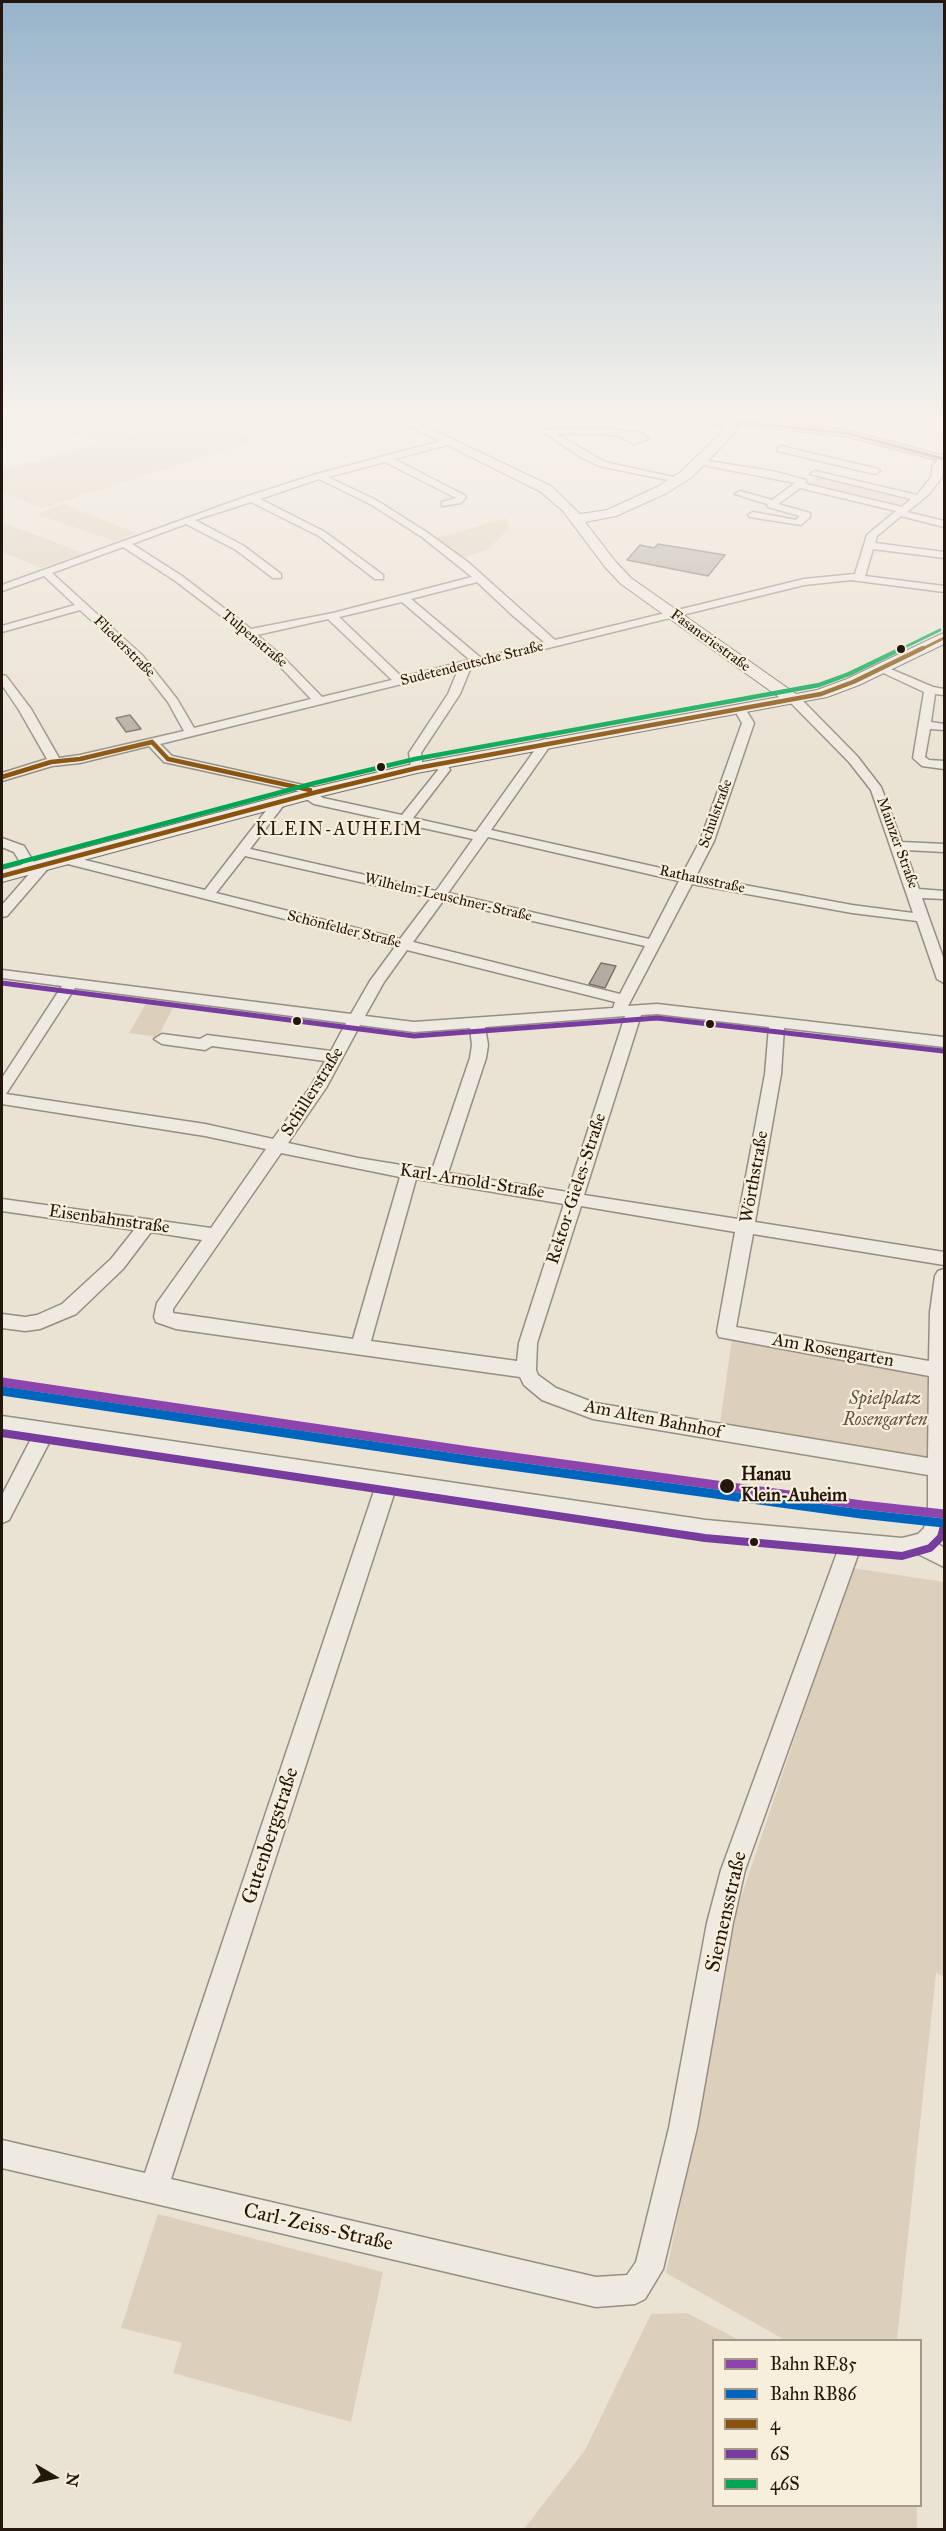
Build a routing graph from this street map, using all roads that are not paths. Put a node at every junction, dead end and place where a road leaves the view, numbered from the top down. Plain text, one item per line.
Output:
1 (142, 536) edge
2 (218, 536) edge
3 (325, 536) edge
4 (426, 536) edge
5 (590, 536) edge
6 (872, 536) edge
7 (123, 543) junction
8 (868, 545) junction
9 (945, 555) edge
10 (45, 572) junction
11 (277, 576) dead end
12 (380, 577) dead end
13 (859, 578) junction
14 (478, 579) junction
15 (2, 588) edge
16 (945, 589) edge
17 (405, 599) junction
18 (83, 606) junction
19 (674, 614) junction
20 (332, 616) junction
21 (2, 628) edge
22 (249, 633) junction
23 (945, 638) edge
24 (553, 644) junction
25 (479, 662) junction
26 (466, 665) junction
27 (881, 668) junction
28 (2, 678) edge
29 (400, 681) junction
30 (930, 690) junction
31 (945, 692) edge
32 (793, 699) junction
33 (320, 701) junction
34 (740, 709) junction
35 (924, 725) junction
36 (945, 727) edge
37 (190, 733) junction
38 (152, 742) junction
39 (546, 743) junction
40 (55, 762) junction
41 (441, 762) junction
42 (945, 765) edge
43 (417, 768) junction
44 (2, 777) edge
45 (312, 793) junction
46 (280, 802) junction
47 (405, 819) junction
48 (482, 835) junction
49 (2, 842) edge
50 (899, 846) junction
51 (945, 848) edge
52 (242, 851) junction
53 (65, 859) junction
54 (37, 867) junction
55 (2, 876) edge
56 (689, 878) junction
57 (915, 893) junction
58 (945, 895) edge
59 (207, 896) junction
60 (439, 896) junction
61 (2, 913) edge
62 (923, 918) junction
63 (654, 941) junction
64 (403, 944) junction
65 (2, 974) edge
66 (945, 979) edge
67 (71, 983) junction
68 (625, 1007) junction
69 (354, 1020) junction
70 (477, 1023) junction
71 (777, 1023) junction
72 (162, 1039) dead end
73 (945, 1042) edge
74 (337, 1057) junction
75 (2, 1090) edge
76 (2, 1099) edge
77 (280, 1146) junction
78 (410, 1172) junction
79 (438, 1177) junction
80 (574, 1199) junction
81 (2, 1205) edge
82 (147, 1225) junction
83 (746, 1227) junction
84 (216, 1235) junction
85 (945, 1259) edge
86 (945, 1276) edge
87 (942, 1313) edge
88 (2, 1321) edge
89 (726, 1332) joint
90 (360, 1347) junction
91 (526, 1370) junction
92 (939, 1370) junction
93 (2, 1424) edge
94 (45, 1431) junction
95 (939, 1468) junction
96 (387, 1483) junction
97 (2, 1514) edge
98 (852, 1542) junction
99 (918, 1544) junction
100 (945, 1558) edge
101 (2, 2154) edge
102 (154, 2189) junction
103 (635, 2289) joint

1 - 7 street
2 - 11 street
3 - 12 street
4 - 14 street
5 - 19 street, Fasaneriestraße
6 - 8 street
7 - 10 street
7 - 22 street, Tulpenstraße
8 - 9 street
8 - 13 street
10 - 15 street
10 - 18 street, Fliederstraße
13 - 16 street, Sudetendeutsche Straße
13 - 19 street, Sudetendeutsche Straße
14 - 17 street
14 - 24 street
17 - 20 street
17 - 25 street
18 - 21 street
18 - 37 street, Fliederstraße
19 - 24 street, Sudetendeutsche Straße
19 - 32 street, Fasaneriestraße
20 - 22 street
20 - 29 street
22 - 33 street, Tulpenstraße
23 - 27 street
24 - 25 street, Sudetendeutsche Straße
25 - 26 street, Sudetendeutsche Straße
26 - 29 street, Sudetendeutsche Straße
26 - 43 street
27 - 30 street
27 - 32 street
28 - 40 street
29 - 33 street, Sudetendeutsche Straße
30 - 31 street
30 - 35 street
32 - 34 street
32 - 50 street, Mainzer Straße
33 - 37 street, Sudetendeutsche Straße
34 - 39 street
34 - 56 street, Schulstraße
35 - 36 street
35 - 42 street
37 - 38 street, Sudetendeutsche Straße
38 - 40 street, Sudetendeutsche Straße
38 - 45 street, Rathausstraße
39 - 41 street
39 - 48 street, Schillerstraße
40 - 44 street, Sudetendeutsche Straße
41 - 43 street
41 - 47 street
43 - 45 street
45 - 46 street
45 - 47 street, Rathausstraße
46 - 52 street
46 - 53 street
47 - 48 street, Rathausstraße
48 - 56 street, Rathausstraße
48 - 60 street, Schillerstraße
49 - 54 street
50 - 51 street
50 - 57 street, Mainzer Straße
52 - 59 street
52 - 60 street, Wilhelm-Leuschner-Straße
53 - 54 street
53 - 59 street, Schönfelder Straße
54 - 55 street
54 - 61 street
56 - 62 street, Rathausstraße
56 - 63 street, Schulstraße
57 - 58 street
57 - 62 street, Mainzer Straße
59 - 64 street, Schönfelder Straße
60 - 63 street, Wilhelm-Leuschner-Straße
60 - 64 street, Schillerstraße
62 - 66 street, Mainzer Straße
63 - 68 street, Schulstraße
64 - 68 street, Schönfelder Straße
64 - 69 street, Schillerstraße
65 - 67 street
67 - 69 street
67 - 75 street
68 - 70 street
68 - 71 street
68 - 80 street, Rektor-Gieles-Straße
69 - 70 street
69 - 74 street, Schillerstraße
70 - 79 street
71 - 73 street
71 - 83 street, Wörthstraße
72 - 74 street
74 - 77 street, Schillerstraße
76 - 77 street, Karl-Arnold-Straße
77 - 78 street, Karl-Arnold-Straße
77 - 84 street, Schillerstraße
78 - 79 street, Karl-Arnold-Straße
78 - 90 street
79 - 80 street, Karl-Arnold-Straße
80 - 83 street, Karl-Arnold-Straße
80 - 91 street, Rektor-Gieles-Straße
81 - 82 street, Eisenbahnstraße
82 - 84 street, Eisenbahnstraße
82 - 88 street
83 - 85 street, Karl-Arnold-Straße
83 - 89 street, Wörthstraße
84 - 90 street, Schillerstraße
86 - 87 street
87 - 92 street
89 - 92 street, Am Rosengarten
90 - 91 street
91 - 95 street, Am Alten Bahnhof
92 - 95 street
93 - 94 street
94 - 96 street
94 - 97 street
95 - 99 street
96 - 98 street
96 - 102 street, Gutenbergstraße
98 - 99 street
98 - 103 street, Siemensstraße
99 - 100 street
101 - 102 street, Carl-Zeiss-Straße
102 - 103 street, Carl-Zeiss-Straße

